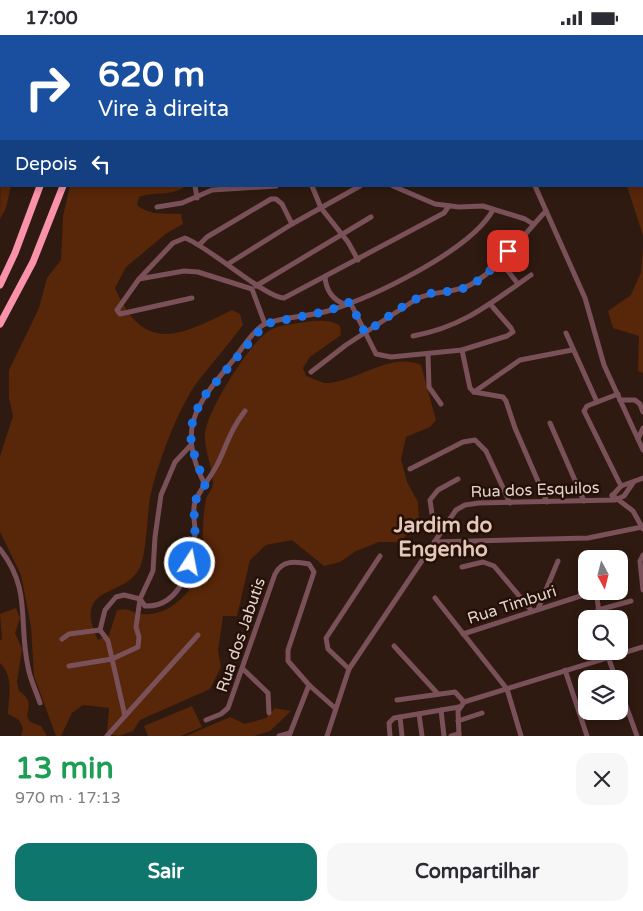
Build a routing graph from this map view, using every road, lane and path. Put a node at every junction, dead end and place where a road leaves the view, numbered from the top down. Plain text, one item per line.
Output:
1 (40, 187) edge
2 (63, 187) edge
3 (195, 187) edge
4 (263, 187) edge
5 (312, 187) edge
6 (356, 187) edge
7 (534, 187) edge
8 (401, 188) edge
9 (197, 198) junction
10 (449, 206) junction
11 (156, 207) dead end
12 (321, 208) junction
13 (493, 210) junction
14 (546, 211) junction
15 (371, 217) dead end
16 (292, 224) junction
17 (533, 225) junction
18 (340, 233) junction
19 (199, 245) junction
20 (358, 260) junction
21 (498, 263) junction
22 (228, 264) junction
23 (531, 275) dead end
24 (325, 277) junction
25 (139, 279) junction
26 (518, 284) junction
27 (0, 285) edge
28 (257, 285) junction
29 (252, 289) junction
30 (192, 299) dead end
31 (347, 303) junction
32 (490, 305) junction
33 (265, 324) junction
34 (0, 325) edge
35 (365, 333) junction
36 (566, 333) dead end
37 (413, 336) dead end
38 (462, 350) junction
39 (572, 351) junction
40 (428, 355) junction
41 (311, 373) dead end
42 (474, 392) junction
43 (618, 395) junction
44 (620, 401) junction
45 (597, 402) junction
46 (441, 404) dead end
47 (245, 411) dead end
48 (643, 412) edge
49 (550, 423) dead end
50 (643, 428) edge
51 (638, 439) junction
52 (191, 445) junction
53 (643, 450) edge
54 (410, 469) dead end
55 (458, 479) dead end
56 (643, 479) edge
57 (633, 483) junction
58 (205, 485) junction
59 (621, 486) junction
60 (611, 497) junction
61 (618, 499) junction
62 (584, 501) junction
63 (547, 502) junction
64 (510, 503) junction
65 (443, 527) junction
66 (642, 528) edge
67 (452, 541) junction
68 (434, 542) junction
69 (0, 549) edge
70 (643, 555) edge
71 (380, 556) dead end
72 (558, 561) dead end
73 (462, 567) dead end
74 (643, 590) edge
75 (578, 597) edge
76 (435, 598) dead end
77 (140, 599) junction
78 (597, 600) edge
79 (631, 601) dead end
80 (538, 609) junction
81 (598, 610) joint
82 (532, 611) junction
83 (100, 630) junction
84 (463, 634) junction
85 (198, 635) dead end
86 (62, 639) dead end
87 (394, 645) dead end
88 (643, 647) edge
89 (628, 650) edge
90 (112, 659) junction
91 (592, 660) edge
92 (69, 666) dead end
93 (244, 669) junction
94 (349, 669) junction
95 (566, 670) junction
96 (309, 685) junction
97 (507, 689) junction
98 (438, 694) junction
99 (397, 700) dead end
100 (464, 702) junction
101 (40, 703) dead end
102 (458, 707) junction
103 (336, 708) junction
104 (441, 710) junction
105 (628, 712) edge
106 (269, 713) dead end
107 (482, 713) dead end
108 (419, 714) junction
109 (126, 716) junction
110 (400, 717) junction
111 (206, 720) dead end
112 (458, 721) junction
113 (290, 734) edge
114 (459, 735) edge
115 (107, 736) edge
116 (279, 736) edge
117 (327, 736) edge
118 (390, 736) edge
119 (402, 736) edge
120 (422, 736) edge
121 (444, 736) edge
122 (451, 736) edge
123 (521, 736) edge
124 (587, 736) edge
125 (636, 736) edge

1 - 27 highway
2 - 34 highway
3 - 9 street
4 - 9 street
5 - 12 street
6 - 12 street
7 - 14 street
8 - 10 street
9 - 11 street
10 - 13 street
10 - 20 street
12 - 16 street
12 - 18 street
13 - 17 street
13 - 31 street
14 - 17 street
14 - 43 street
15 - 18 street
16 - 19 street
16 - 22 street
17 - 21 street
18 - 20 street
18 - 28 street
19 - 22 street
19 - 25 street
20 - 24 street
21 - 26 street
21 - 35 street
22 - 28 street
23 - 26 street
24 - 28 street
24 - 31 street
25 - 29 street
25 - 30 street
26 - 32 street
28 - 29 street
29 - 33 street
31 - 33 street
31 - 35 street
32 - 37 street
32 - 38 street
33 - 52 street
35 - 40 street
35 - 41 street
36 - 39 street
38 - 40 street
38 - 42 street
39 - 42 street
39 - 45 street
40 - 46 street
42 - 63 street
43 - 44 street
43 - 45 street
44 - 48 street
44 - 51 street
45 - 59 street
47 - 58 street
49 - 62 street
50 - 51 street
51 - 53 street
52 - 58 street
52 - 77 street
54 - 64 street
55 - 65 street
56 - 57 street, Rua dos Esquilos
57 - 59 street, Rua dos Esquilos
57 - 61 street, Rua dos Esquilos
58 - 77 street
59 - 60 street, Rua dos Esquilos
60 - 61 street, Rua dos Esquilos
60 - 62 street, Rua dos Esquilos
61 - 66 street
62 - 63 street, Rua dos Esquilos
63 - 64 street, Rua dos Esquilos
64 - 65 street, Rua dos Esquilos
65 - 67 street
65 - 68 street, Rua dos Esquilos
66 - 67 street
67 - 68 street
68 - 94 street, Rua dos Esquilos
69 - 101 street
70 - 74 street
71 - 94 street
72 - 80 street
73 - 82 street
75 - 80 street, Rua Timburi
76 - 84 street
77 - 83 street
77 - 90 street
78 - 81 street
79 - 81 street
80 - 82 street, Rua Timburi
82 - 84 street, Rua Timburi
83 - 86 street
83 - 90 street
84 - 97 street
85 - 109 street
87 - 98 street
88 - 89 street
90 - 92 street
90 - 109 street
91 - 95 street
93 - 96 street, Rua dos Jabutis
93 - 106 street
93 - 111 street, Rua dos Jabutis
94 - 103 street, Rua dos Esquilos
95 - 97 street
95 - 124 street
96 - 103 street, Rua dos Jabutis
96 - 113 street
97 - 100 street
97 - 123 street
98 - 99 street
98 - 100 street
100 - 102 street
102 - 104 street
102 - 112 street
103 - 117 street, Rua dos Esquilos
104 - 108 street
104 - 121 street
105 - 125 street
107 - 112 street
108 - 110 street
108 - 120 street
109 - 115 street
110 - 118 street
110 - 119 street
112 - 114 street
113 - 116 street
114 - 122 street

